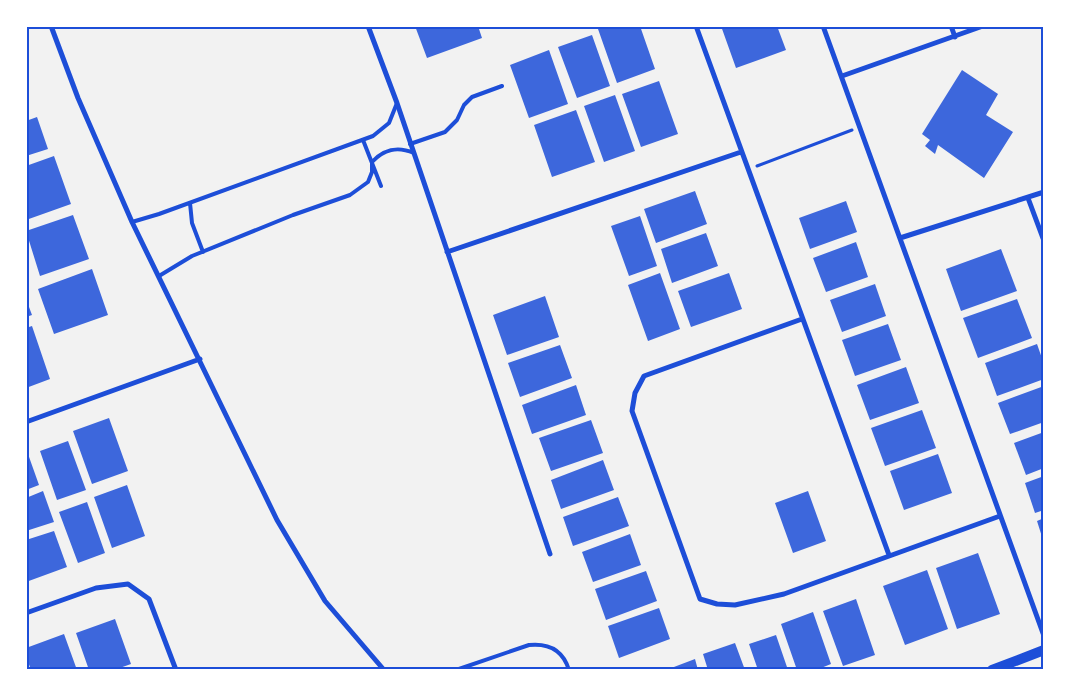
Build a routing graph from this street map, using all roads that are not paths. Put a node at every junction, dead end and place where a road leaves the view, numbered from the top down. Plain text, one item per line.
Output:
1 (51, 26) edge
2 (368, 26) edge
3 (696, 26) edge
4 (823, 26) edge
5 (951, 26) edge
6 (983, 26) edge
7 (955, 37) junction
8 (842, 76) junction
9 (502, 86) dead end
10 (397, 103) junction
11 (363, 140) junction
12 (410, 144) junction
13 (741, 152) junction
14 (414, 153) junction
15 (372, 162) junction
16 (380, 186) dead end
17 (1044, 192) edge
18 (1028, 198) junction
19 (190, 203) junction
20 (132, 222) junction
21 (900, 238) junction
22 (1044, 241) edge
23 (203, 252) junction
24 (447, 252) junction
25 (158, 276) junction
26 (802, 319) junction
27 (200, 359) junction
28 (26, 422) edge
29 (1000, 516) junction
30 (550, 554) dead end
31 (889, 555) junction
32 (26, 613) edge
33 (1044, 636) edge
34 (1044, 650) edge
35 (176, 670) edge
36 (384, 670) edge
37 (456, 670) edge
38 (569, 670) edge
39 (992, 670) edge

1 - 20 street
2 - 10 street
3 - 13 street
4 - 8 street
5 - 7 street
6 - 7 street
7 - 8 street
8 - 21 street
9 - 12 lane
10 - 11 lane
10 - 12 street
11 - 15 lane
11 - 19 lane
12 - 14 street
13 - 24 street
13 - 26 street
14 - 15 lane
14 - 24 street
15 - 16 lane
15 - 23 lane
17 - 18 street
18 - 21 street
18 - 22 street
19 - 20 lane
19 - 23 lane
20 - 25 street
21 - 29 street
23 - 25 lane
24 - 30 street
25 - 27 street
26 - 31 street
26 - 31 street
27 - 28 street
27 - 36 street
29 - 31 street
29 - 33 street
32 - 35 street
34 - 39 main road
37 - 38 lane

